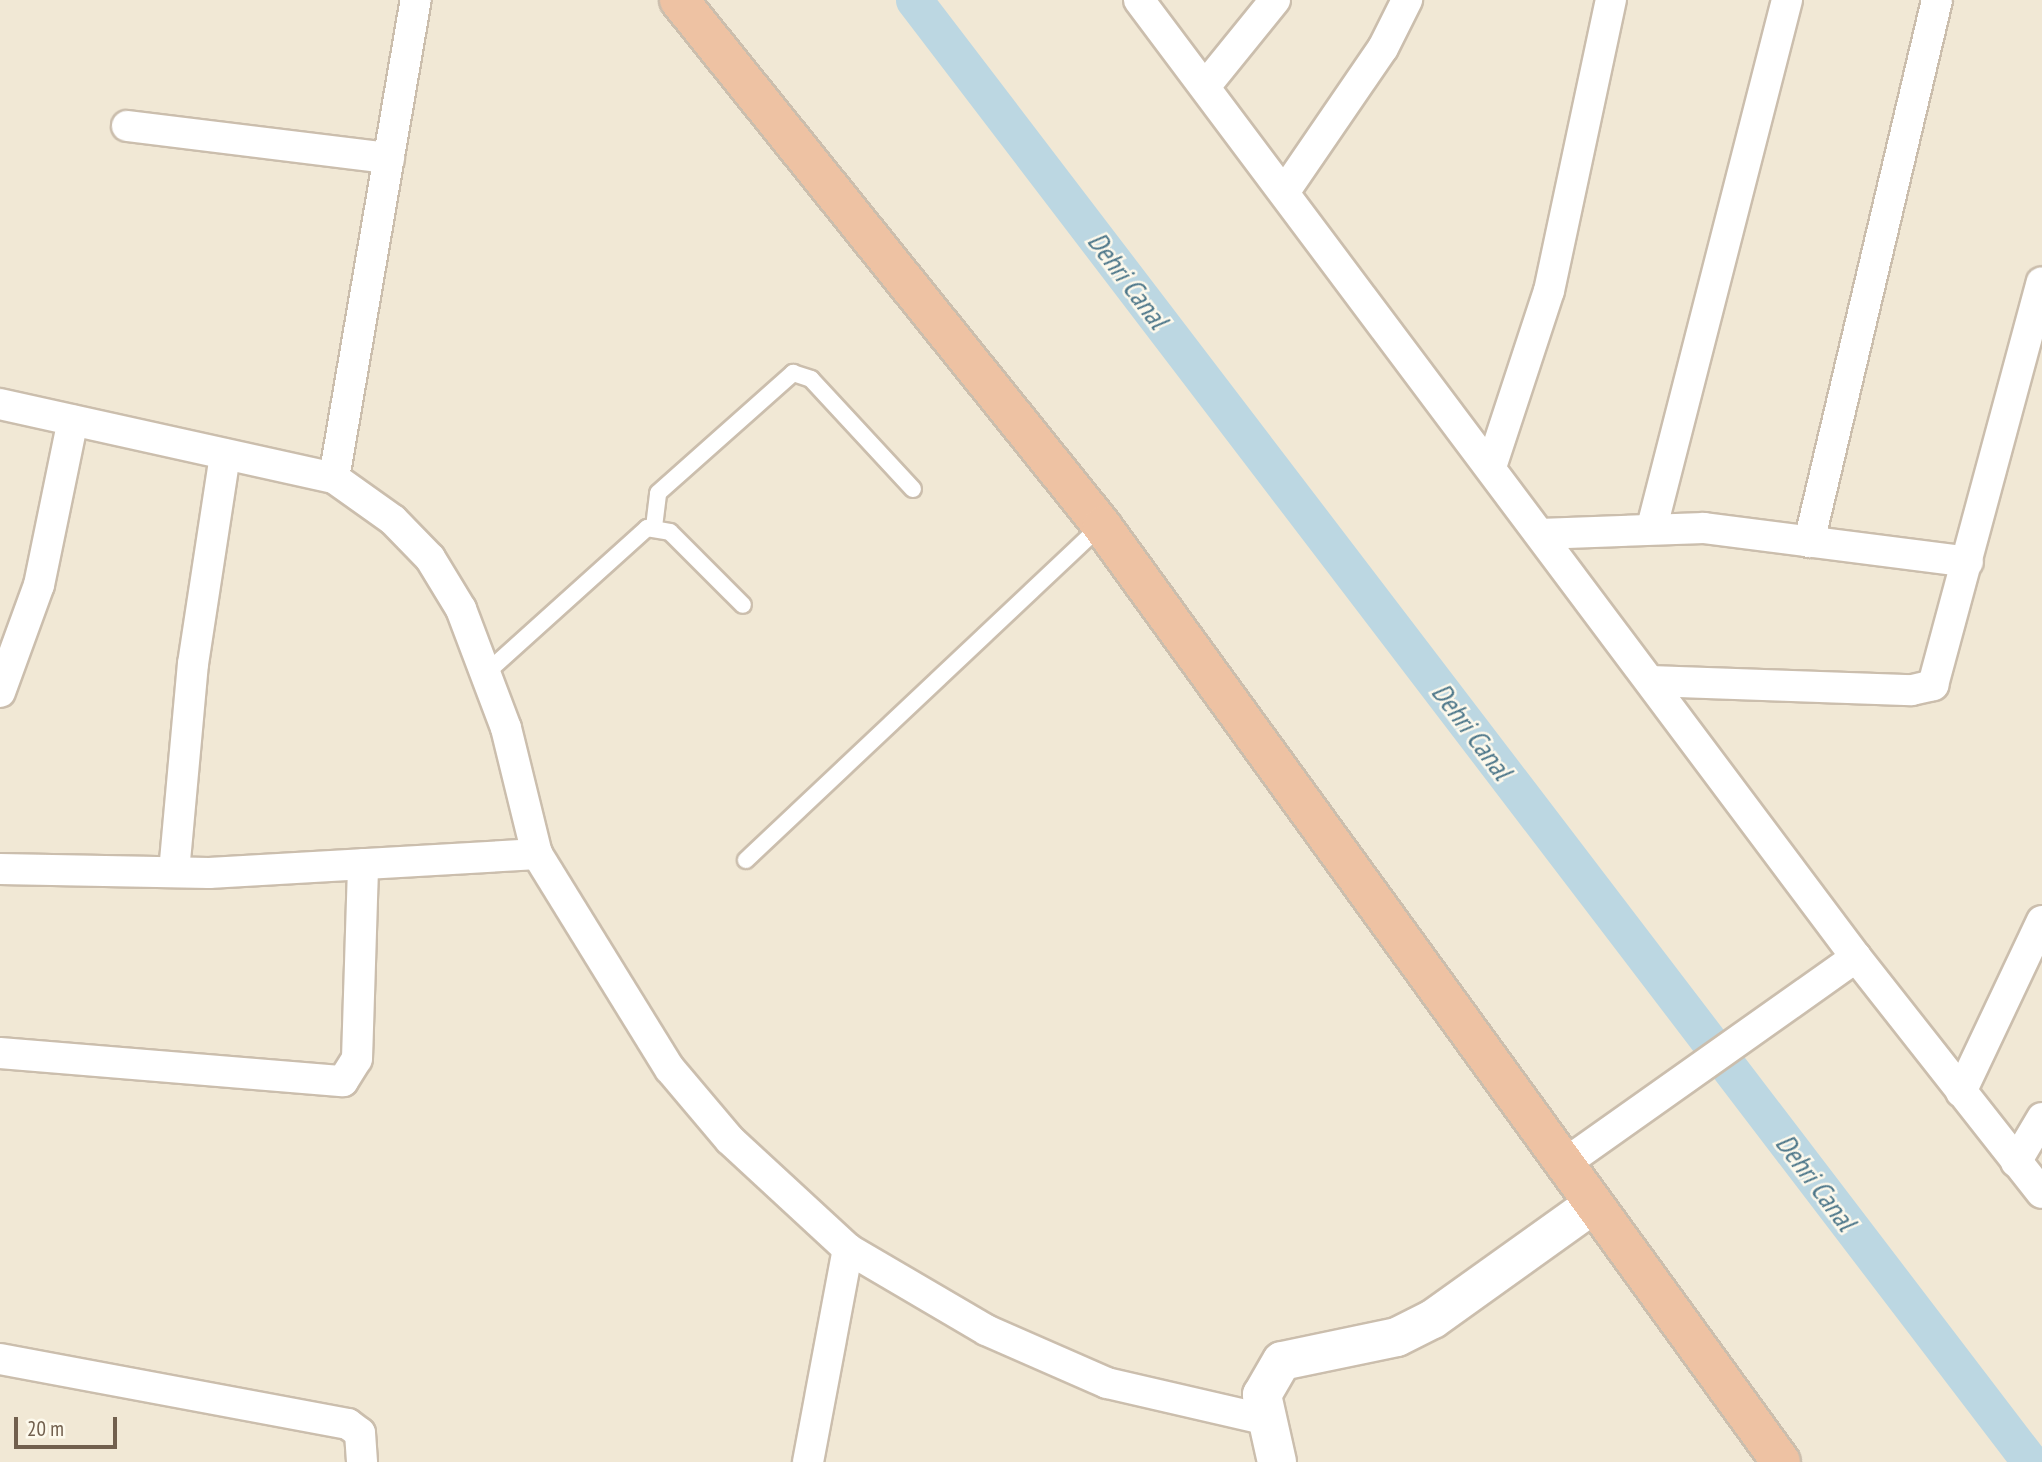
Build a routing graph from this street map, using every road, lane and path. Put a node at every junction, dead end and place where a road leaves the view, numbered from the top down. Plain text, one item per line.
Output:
1 (416, 0) edge
2 (679, 0) edge
3 (1139, 0) edge
4 (1275, 0) edge
5 (1407, 0) edge
6 (1611, 0) edge
7 (1787, 0) edge
8 (1937, 0) edge
9 (1207, 84) junction
10 (127, 125) dead end
11 (389, 158) junction
12 (1285, 191) junction
13 (2040, 300) edge
14 (0, 404) edge
15 (73, 420) junction
16 (225, 454) junction
17 (1491, 467) junction
18 (334, 478) junction
19 (913, 489) dead end
20 (1102, 526) junction
21 (654, 527) junction
22 (1652, 527) junction
23 (1540, 534) junction
24 (1809, 542) junction
25 (1968, 562) junction
26 (743, 605) dead end
27 (485, 674) junction
28 (1650, 681) junction
29 (0, 692) edge
30 (537, 854) junction
31 (746, 860) dead end
32 (363, 864) junction
33 (0, 869) edge
34 (174, 873) junction
35 (2042, 921) edge
36 (1856, 957) junction
37 (0, 1053) edge
38 (1961, 1092) junction
39 (2042, 1118) edge
40 (1564, 1164) junction
41 (2032, 1176) edge
42 (1592, 1205) junction
43 (848, 1248) junction
44 (0, 1359) edge
45 (1263, 1419) junction
46 (362, 1462) edge
47 (808, 1462) edge
48 (1277, 1462) edge
49 (1781, 1462) edge

1 - 11 street
2 - 20 highway
3 - 9 street
4 - 9 street
5 - 12 street
6 - 17 street
7 - 22 street
8 - 24 street
9 - 12 street
10 - 11 street
11 - 18 street
12 - 17 street
13 - 25 street
14 - 15 street
15 - 16 street
15 - 29 street
16 - 18 street
16 - 34 street
17 - 23 street
18 - 27 street
19 - 21 lane
20 - 31 lane
20 - 40 highway
21 - 26 lane
21 - 27 lane
22 - 23 street
22 - 24 street
23 - 28 street
24 - 25 street
25 - 28 street
27 - 30 street
28 - 36 street
30 - 32 street
30 - 43 street
32 - 34 street
32 - 37 street
33 - 34 street
35 - 38 street
36 - 38 street
36 - 40 street
38 - 41 street
39 - 41 street
40 - 42 highway
42 - 45 street
42 - 49 highway
43 - 45 street
43 - 47 street
44 - 46 street
45 - 48 street

